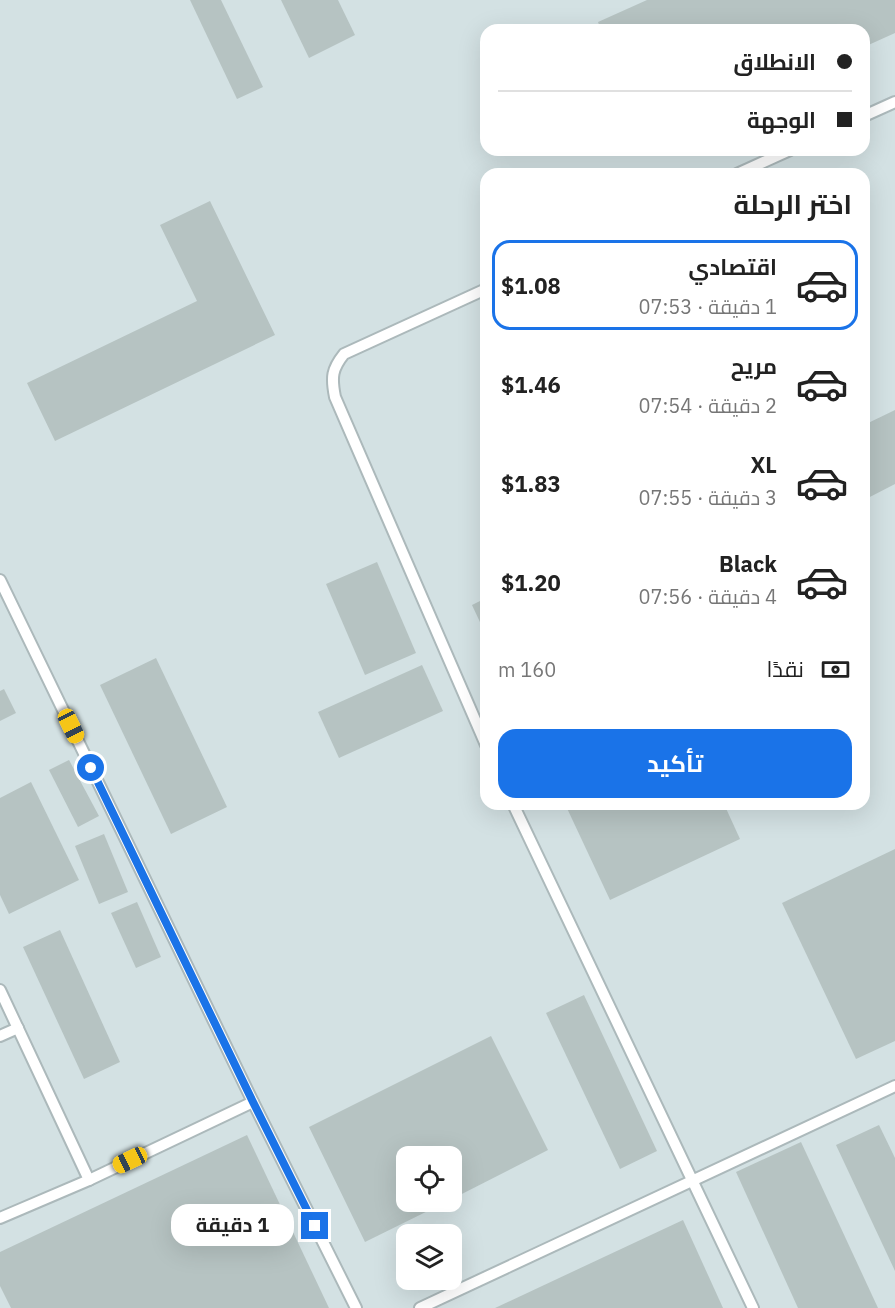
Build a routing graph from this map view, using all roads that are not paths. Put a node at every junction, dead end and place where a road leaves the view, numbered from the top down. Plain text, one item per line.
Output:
1 (895, 102) edge
2 (870, 113) edge
3 (777, 156) edge
4 (750, 168) edge
5 (480, 292) edge
6 (0, 580) edge
7 (480, 731) edge
8 (516, 810) edge
9 (0, 990) edge
10 (18, 1028) junction
11 (0, 1036) edge
12 (895, 1086) edge
13 (253, 1102) junction
14 (89, 1180) junction
15 (692, 1180) junction
16 (0, 1218) edge
17 (356, 1308) edge
18 (420, 1308) edge
19 (753, 1308) edge

1 - 2 lane
3 - 4 lane
5 - 7 lane
6 - 13 lane
8 - 15 lane
9 - 10 lane
10 - 11 lane
10 - 14 lane
12 - 15 lane
13 - 14 lane
13 - 17 lane
14 - 16 lane
15 - 18 lane
15 - 19 lane

